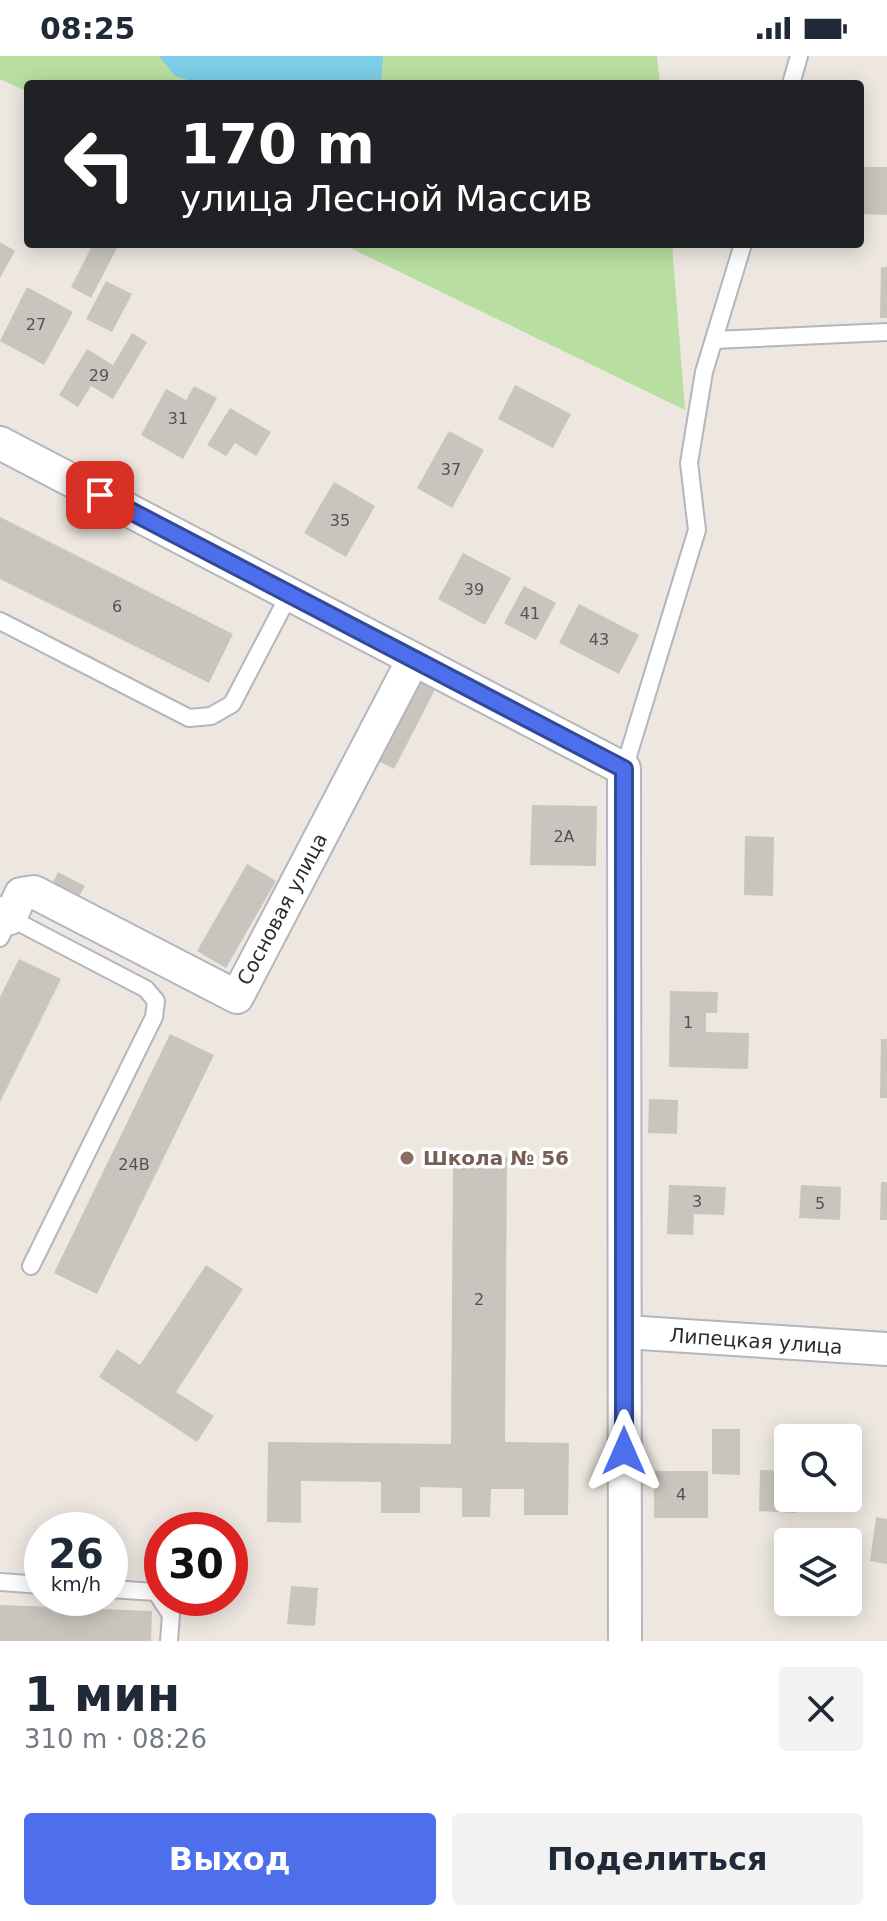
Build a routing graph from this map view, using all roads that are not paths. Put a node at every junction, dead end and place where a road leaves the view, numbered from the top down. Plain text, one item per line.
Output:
1 (799, 56) edge
2 (792, 80) edge
3 (742, 248) edge
4 (887, 332) edge
5 (714, 340) junction
6 (0, 443) edge
7 (289, 595) junction
8 (0, 621) edge
9 (413, 660) junction
10 (624, 769) junction
11 (3, 923) edge
12 (31, 1266) dead end
13 (625, 1332) junction
14 (887, 1349) edge
15 (0, 1582) edge
16 (24, 1584) edge
17 (128, 1590) edge
18 (169, 1641) edge
19 (625, 1641) edge

1 - 2 lane
3 - 5 lane
4 - 5 lane
5 - 10 lane
6 - 7 street
7 - 8 lane
7 - 9 street
9 - 10 street
9 - 11 street, Сосновая улица
10 - 13 street
11 - 12 lane
13 - 14 street, Липецкая улица
13 - 19 street
15 - 16 lane
17 - 18 lane

